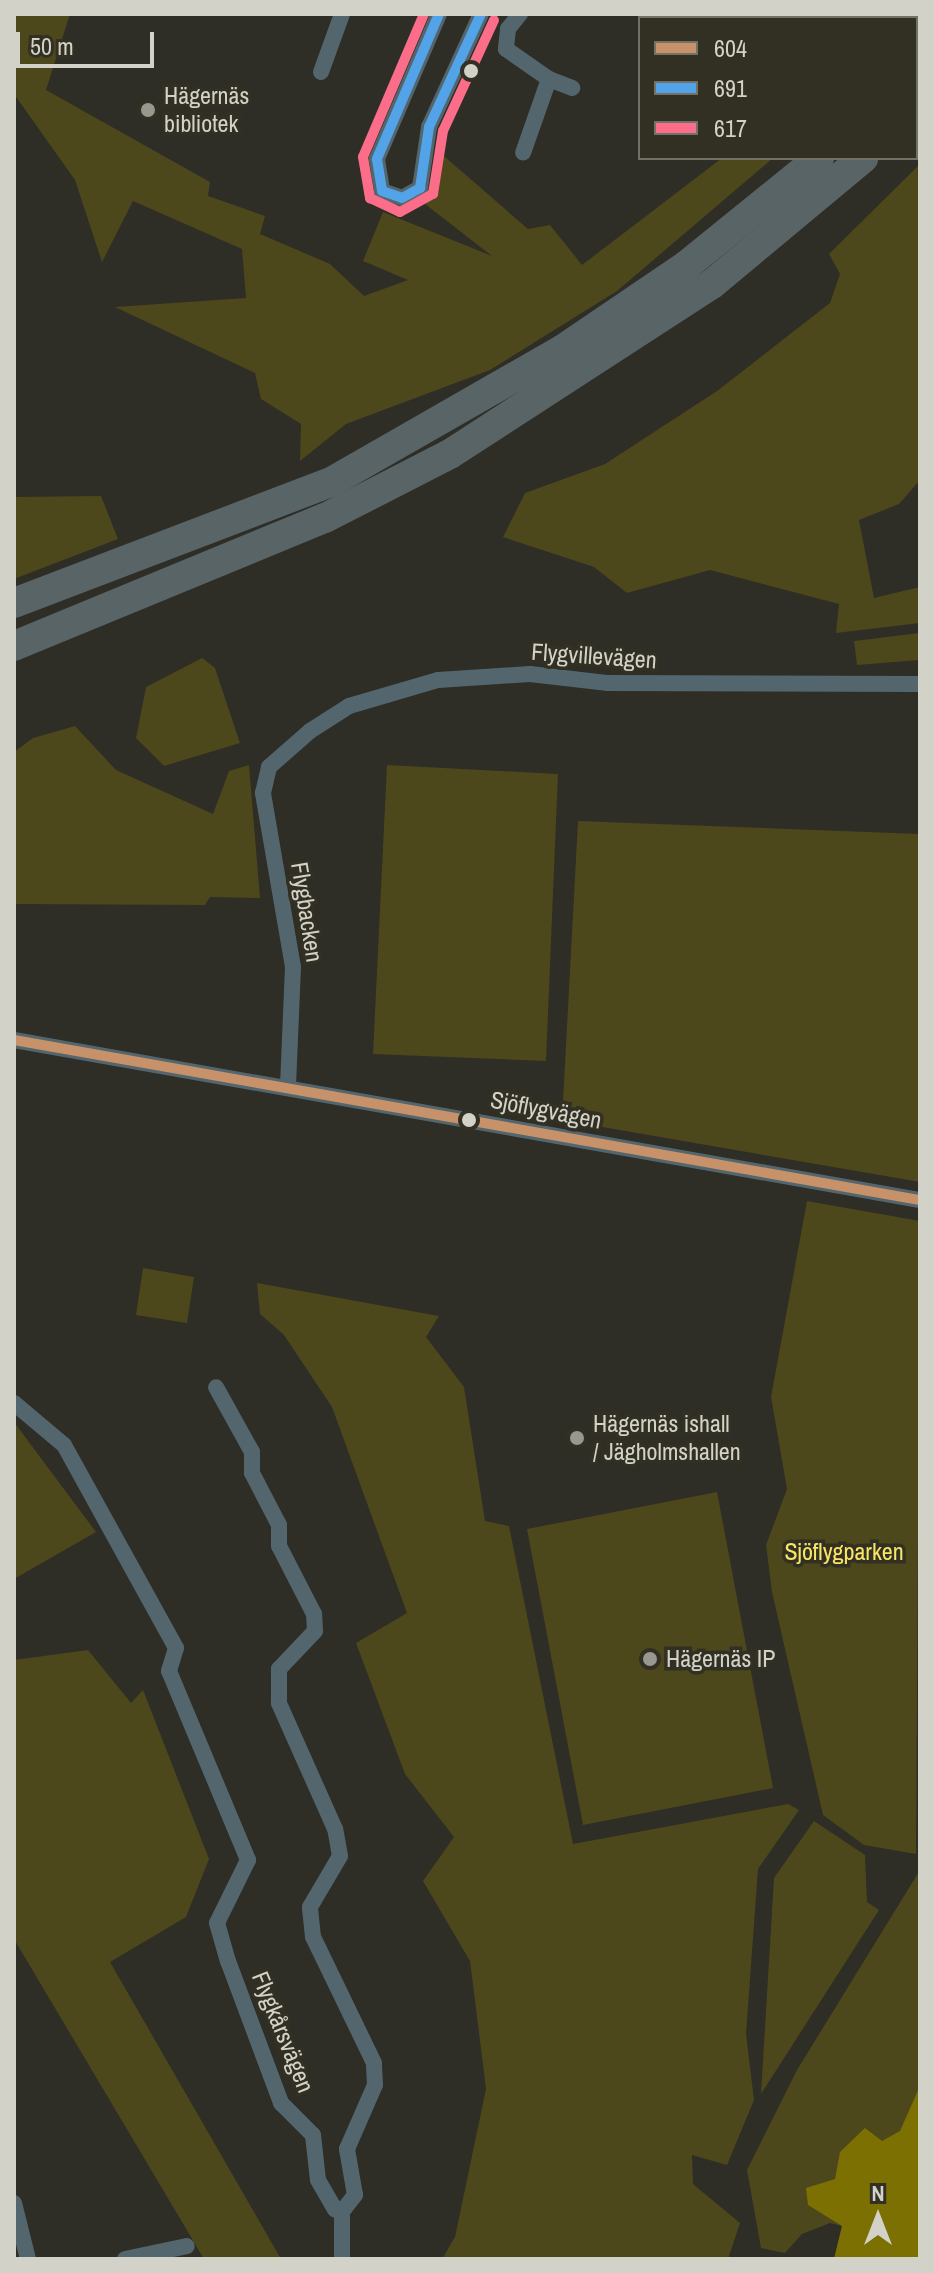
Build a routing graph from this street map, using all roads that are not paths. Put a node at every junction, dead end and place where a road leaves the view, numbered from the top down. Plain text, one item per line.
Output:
1 (342, 14) edge
2 (439, 14) edge
3 (481, 14) edge
4 (520, 14) edge
5 (321, 72) dead end
6 (549, 79) junction
7 (572, 88) dead end
8 (523, 153) dead end
9 (817, 160) edge
10 (861, 160) edge
11 (14, 603) edge
12 (14, 646) edge
13 (920, 684) edge
14 (282, 750) joint
15 (17, 1042) edge
16 (288, 1086) junction
17 (920, 1200) edge
18 (216, 1387) dead end
19 (14, 1403) edge
20 (14, 2203) edge
21 (342, 2209) junction
22 (187, 2246) dead end
23 (28, 2259) edge
24 (125, 2259) edge
25 (342, 2259) edge

1 - 5 street
2 - 3 street
4 - 6 street
6 - 7 street
6 - 8 street
9 - 11 highway
10 - 12 highway
13 - 14 street, Flygvillevägen
14 - 16 street, Flygbacken
15 - 16 street, Sjöflygvägen
16 - 17 street, Sjöflygvägen
18 - 21 street
19 - 21 street, Flygkårsvägen
20 - 23 street
21 - 25 street
22 - 24 street

